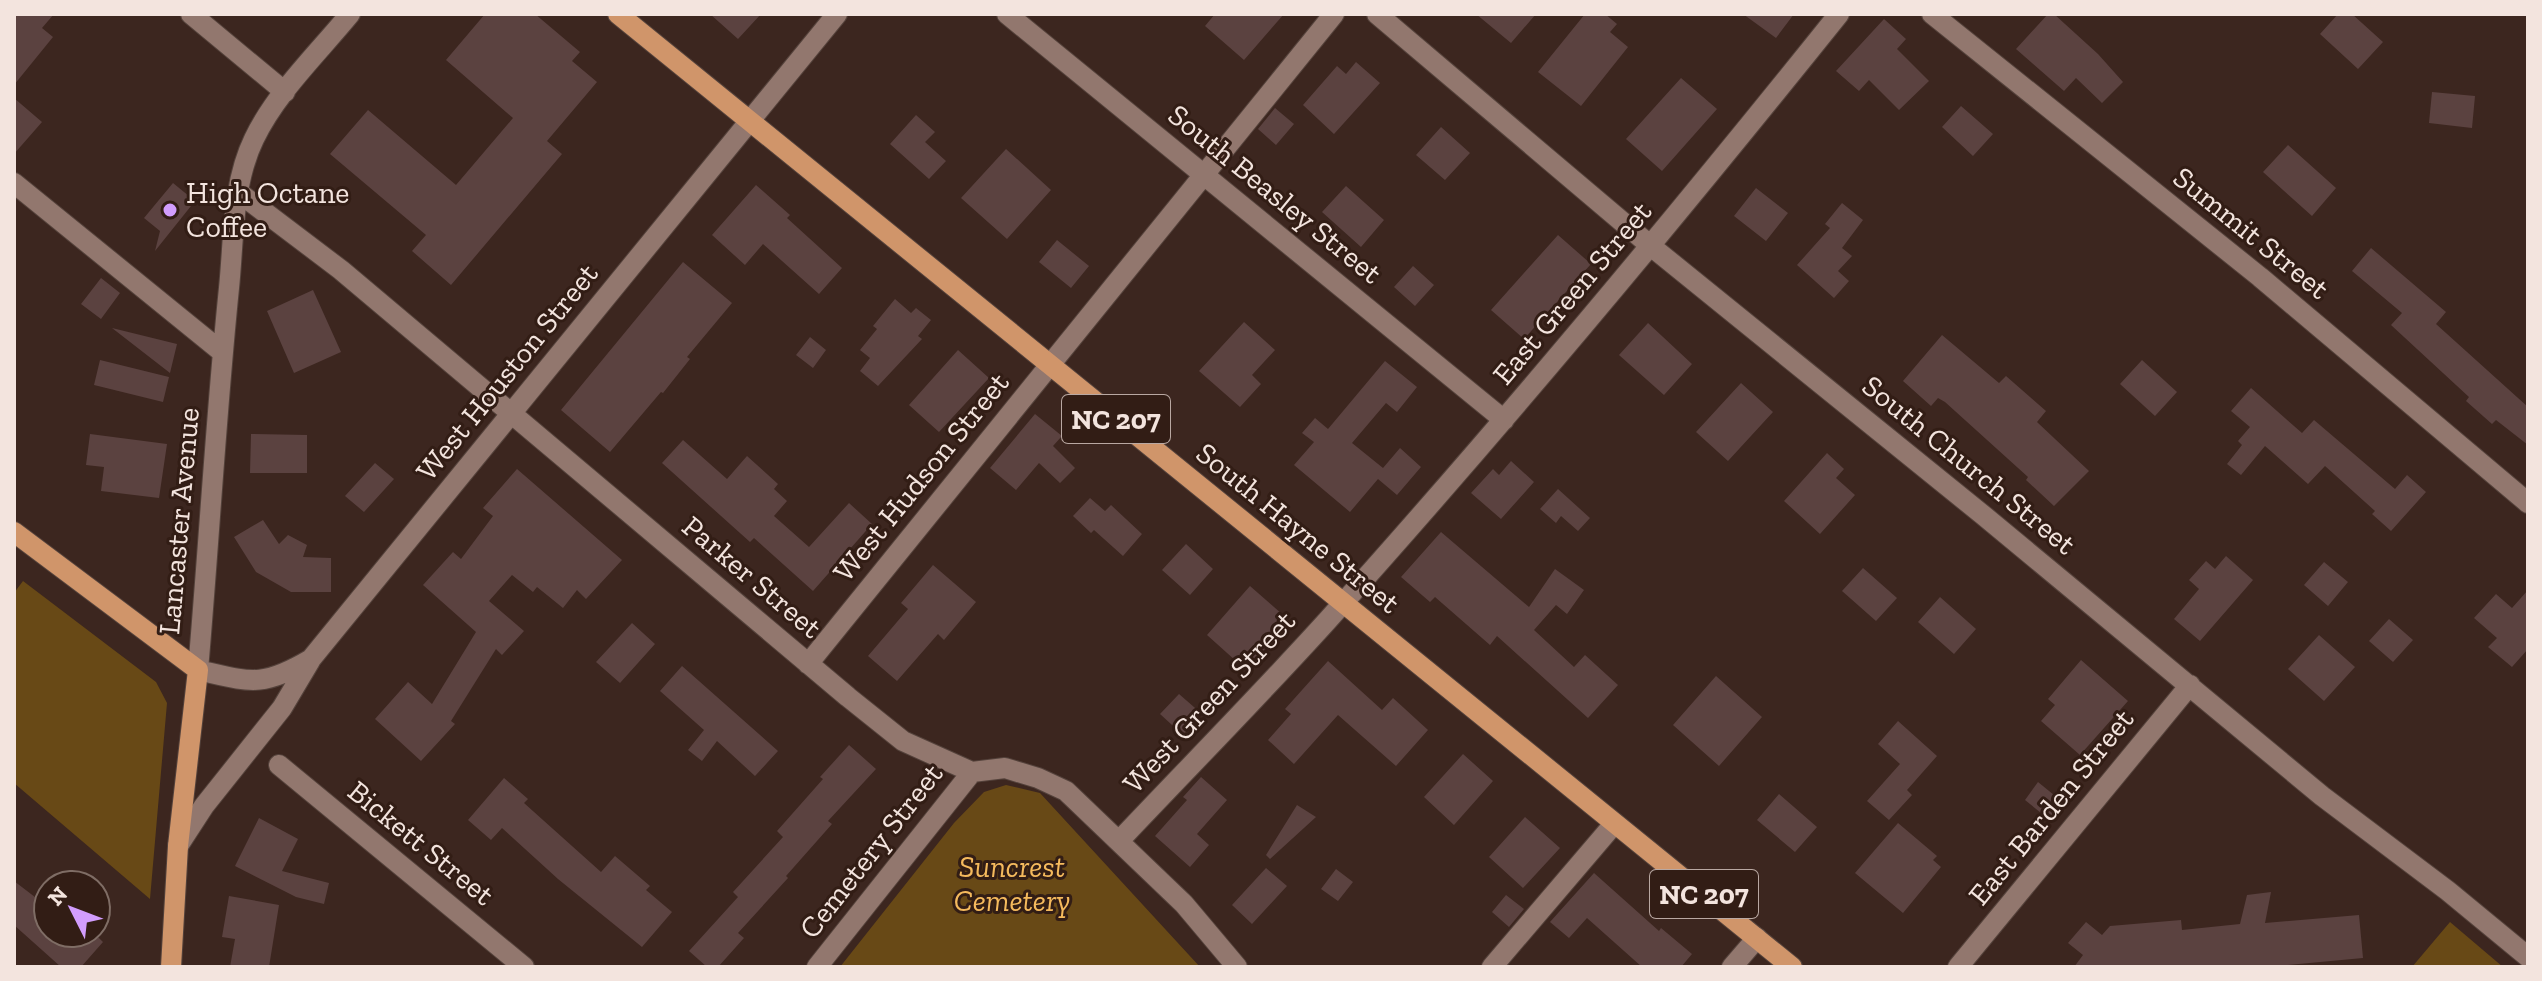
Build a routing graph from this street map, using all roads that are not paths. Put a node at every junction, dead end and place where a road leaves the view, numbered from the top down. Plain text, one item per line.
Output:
1 (191, 14) edge
2 (350, 14) edge
3 (618, 14) edge
4 (837, 14) edge
5 (1007, 14) edge
6 (1334, 14) edge
7 (1377, 14) edge
8 (1839, 14) edge
9 (1932, 14) edge
10 (285, 92) junction
11 (748, 121) junction
12 (1203, 173) junction
13 (14, 183) edge
14 (238, 192) junction
15 (1652, 247) junction
16 (222, 352) junction
17 (1049, 365) junction
18 (513, 413) junction
19 (1504, 420) junction
20 (2528, 503) edge
21 (14, 532) edge
22 (1342, 603) junction
23 (311, 659) junction
24 (808, 664) junction
25 (198, 670) junction
26 (2190, 685) junction
27 (279, 765) dead end
28 (972, 772) junction
29 (1614, 824) junction
30 (1119, 841) junction
31 (178, 846) junction
32 (1757, 938) junction
33 (2528, 957) edge
34 (171, 967) edge
35 (524, 967) edge
36 (817, 967) edge
37 (1237, 967) edge
38 (1492, 967) edge
39 (1732, 967) edge
40 (1792, 967) edge
41 (1958, 967) edge

1 - 10 street
2 - 10 street, Lancaster Avenue
3 - 11 main road, South Hayne Street / NC 207
4 - 11 street, West Houston Street
5 - 12 street, South Beasley Street
6 - 12 street, West Hudson Street
7 - 15 street, South Church Street
8 - 15 street, East Green Street
9 - 20 street, Summit Street
10 - 14 street, Lancaster Avenue
11 - 17 main road, South Hayne Street / NC 207
11 - 18 street, West Houston Street
12 - 17 street, West Hudson Street
12 - 19 street, South Beasley Street
13 - 16 street
14 - 16 street, Lancaster Avenue
14 - 18 street, Parker Street
15 - 19 street, East Green Street
15 - 26 street, South Church Street
16 - 25 street, Lancaster Avenue
17 - 22 main road, South Hayne Street / NC 207
17 - 24 street, West Hudson Street
18 - 23 street, West Houston Street
18 - 24 street, Parker Street
19 - 22 street, East Green Street
21 - 25 main road
22 - 29 main road, South Hayne Street / NC 207
22 - 30 street, West Green Street
23 - 25 street, West Houston Street
23 - 31 street, West Houston Street
24 - 28 street, Parker Street
25 - 31 main road, Lancaster Avenue
26 - 33 street, South Church Street
26 - 41 street, East Barden Street
27 - 35 street, Bickett Street
28 - 30 street, Parker Street
28 - 36 street, Cemetery Street
29 - 32 main road, South Hayne Street / NC 207
29 - 38 street
30 - 37 street, Parker Street
31 - 34 main road, Lancaster Avenue
32 - 39 street
32 - 40 main road, South Hayne Street / NC 207

